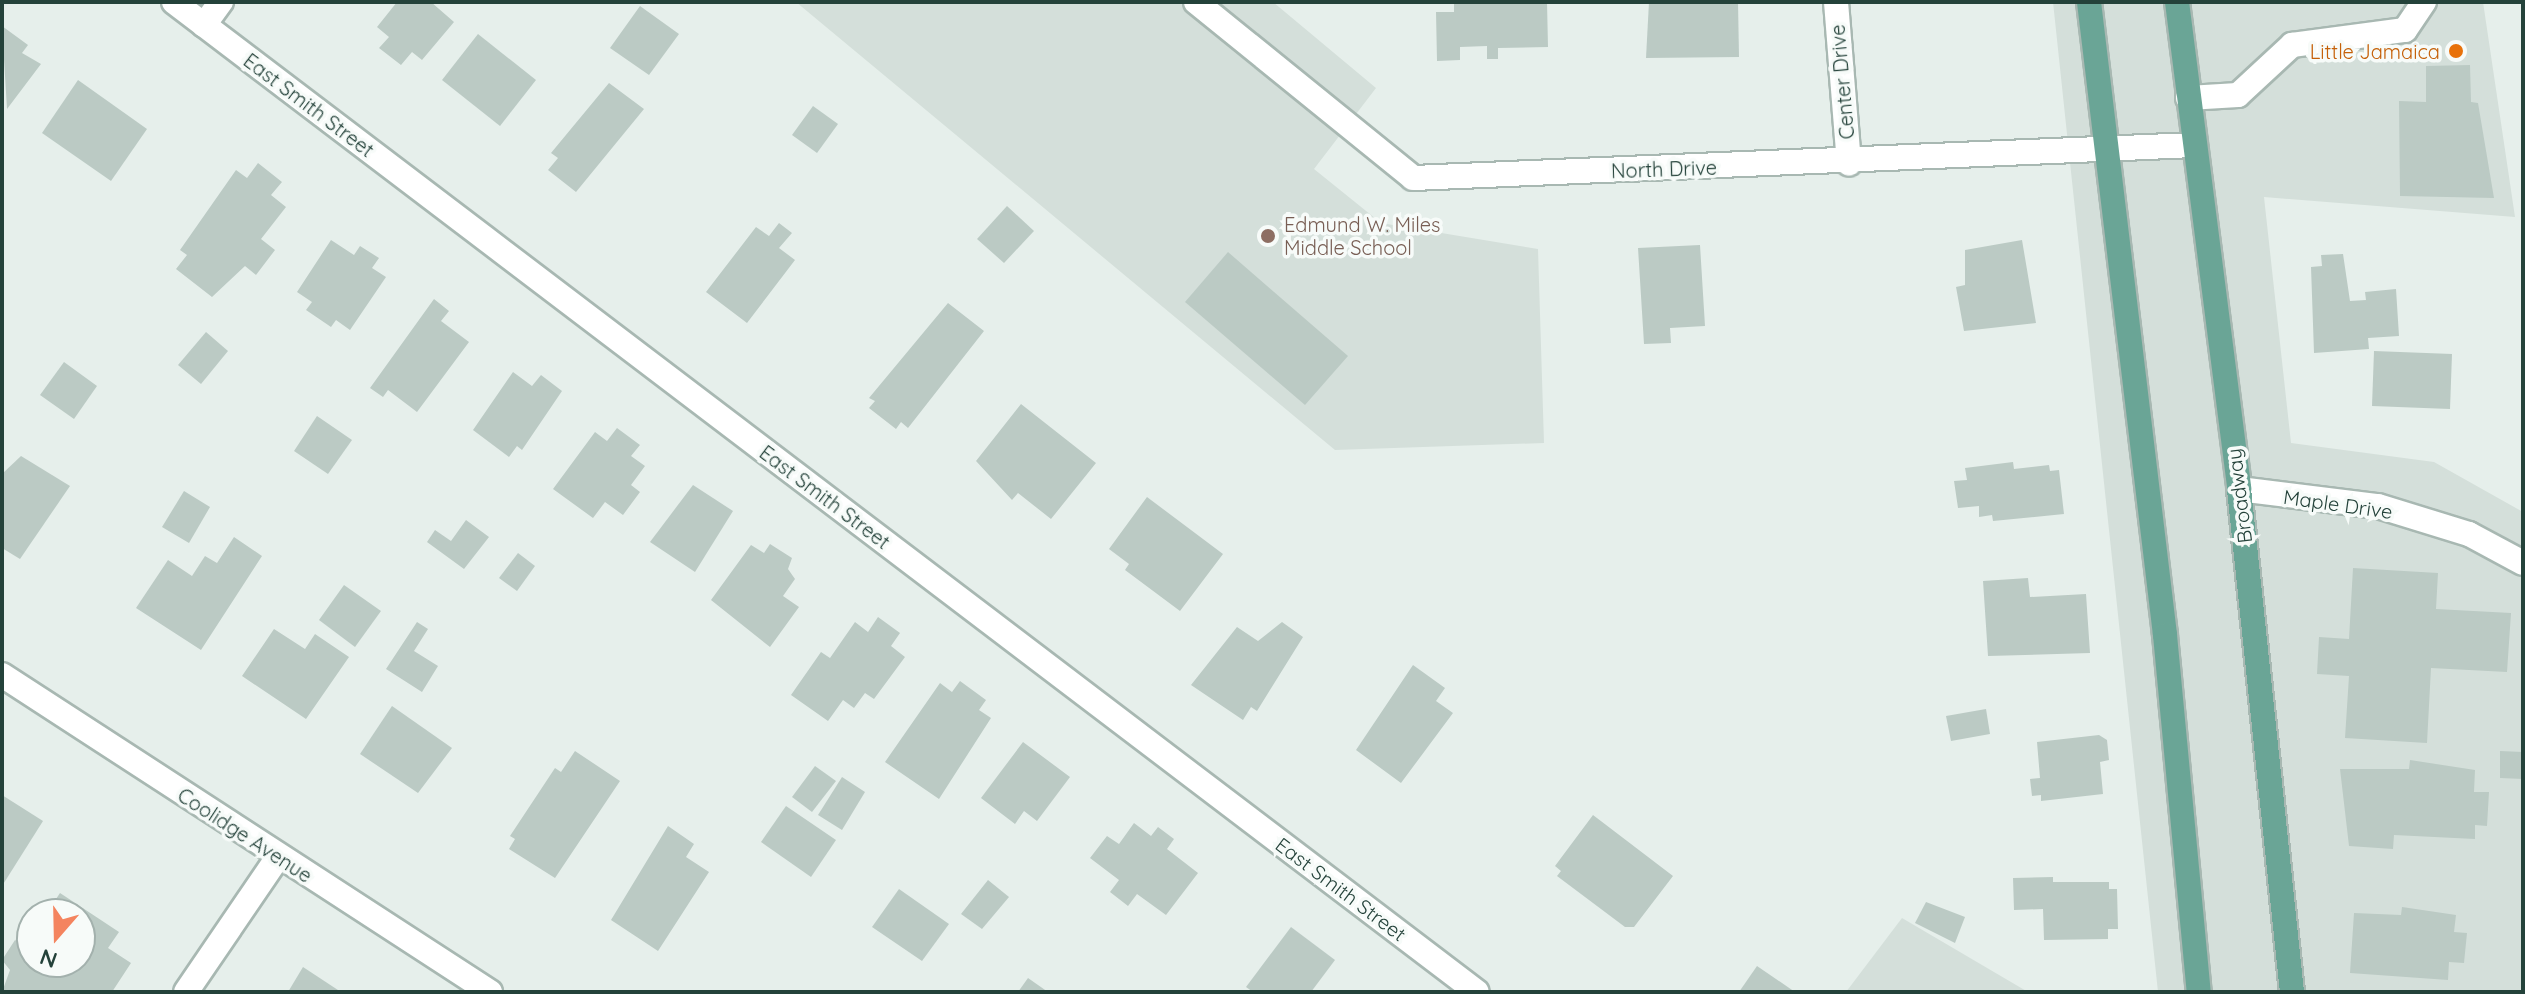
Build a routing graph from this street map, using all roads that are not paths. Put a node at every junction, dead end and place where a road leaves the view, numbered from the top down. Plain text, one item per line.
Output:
1 (174, 2) edge
2 (221, 2) edge
3 (1196, 2) edge
4 (1836, 2) edge
5 (2089, 2) edge
6 (2177, 2) edge
7 (2424, 2) edge
8 (204, 25) junction
9 (2188, 98) junction
10 (2194, 145) junction
11 (2109, 151) junction
12 (1849, 163) junction
13 (2239, 489) junction
14 (2523, 563) edge
15 (2, 675) edge
16 (278, 857) junction
17 (186, 992) edge
18 (490, 992) edge
19 (1477, 992) edge
20 (2199, 992) edge
21 (2292, 992) edge

1 - 8 street, East Smith Street
2 - 8 street
3 - 12 street, North Drive
4 - 12 street, Center Drive
5 - 11 main road
6 - 9 main road, Broadway
7 - 9 street
8 - 19 street, East Smith Street
9 - 10 main road, Broadway
10 - 11 street, North Drive
10 - 13 main road, Broadway
11 - 12 street, North Drive
11 - 20 main road
13 - 14 street, Maple Drive
13 - 21 main road, Broadway
15 - 16 street, Coolidge Avenue
16 - 17 street
16 - 18 street, Coolidge Avenue

